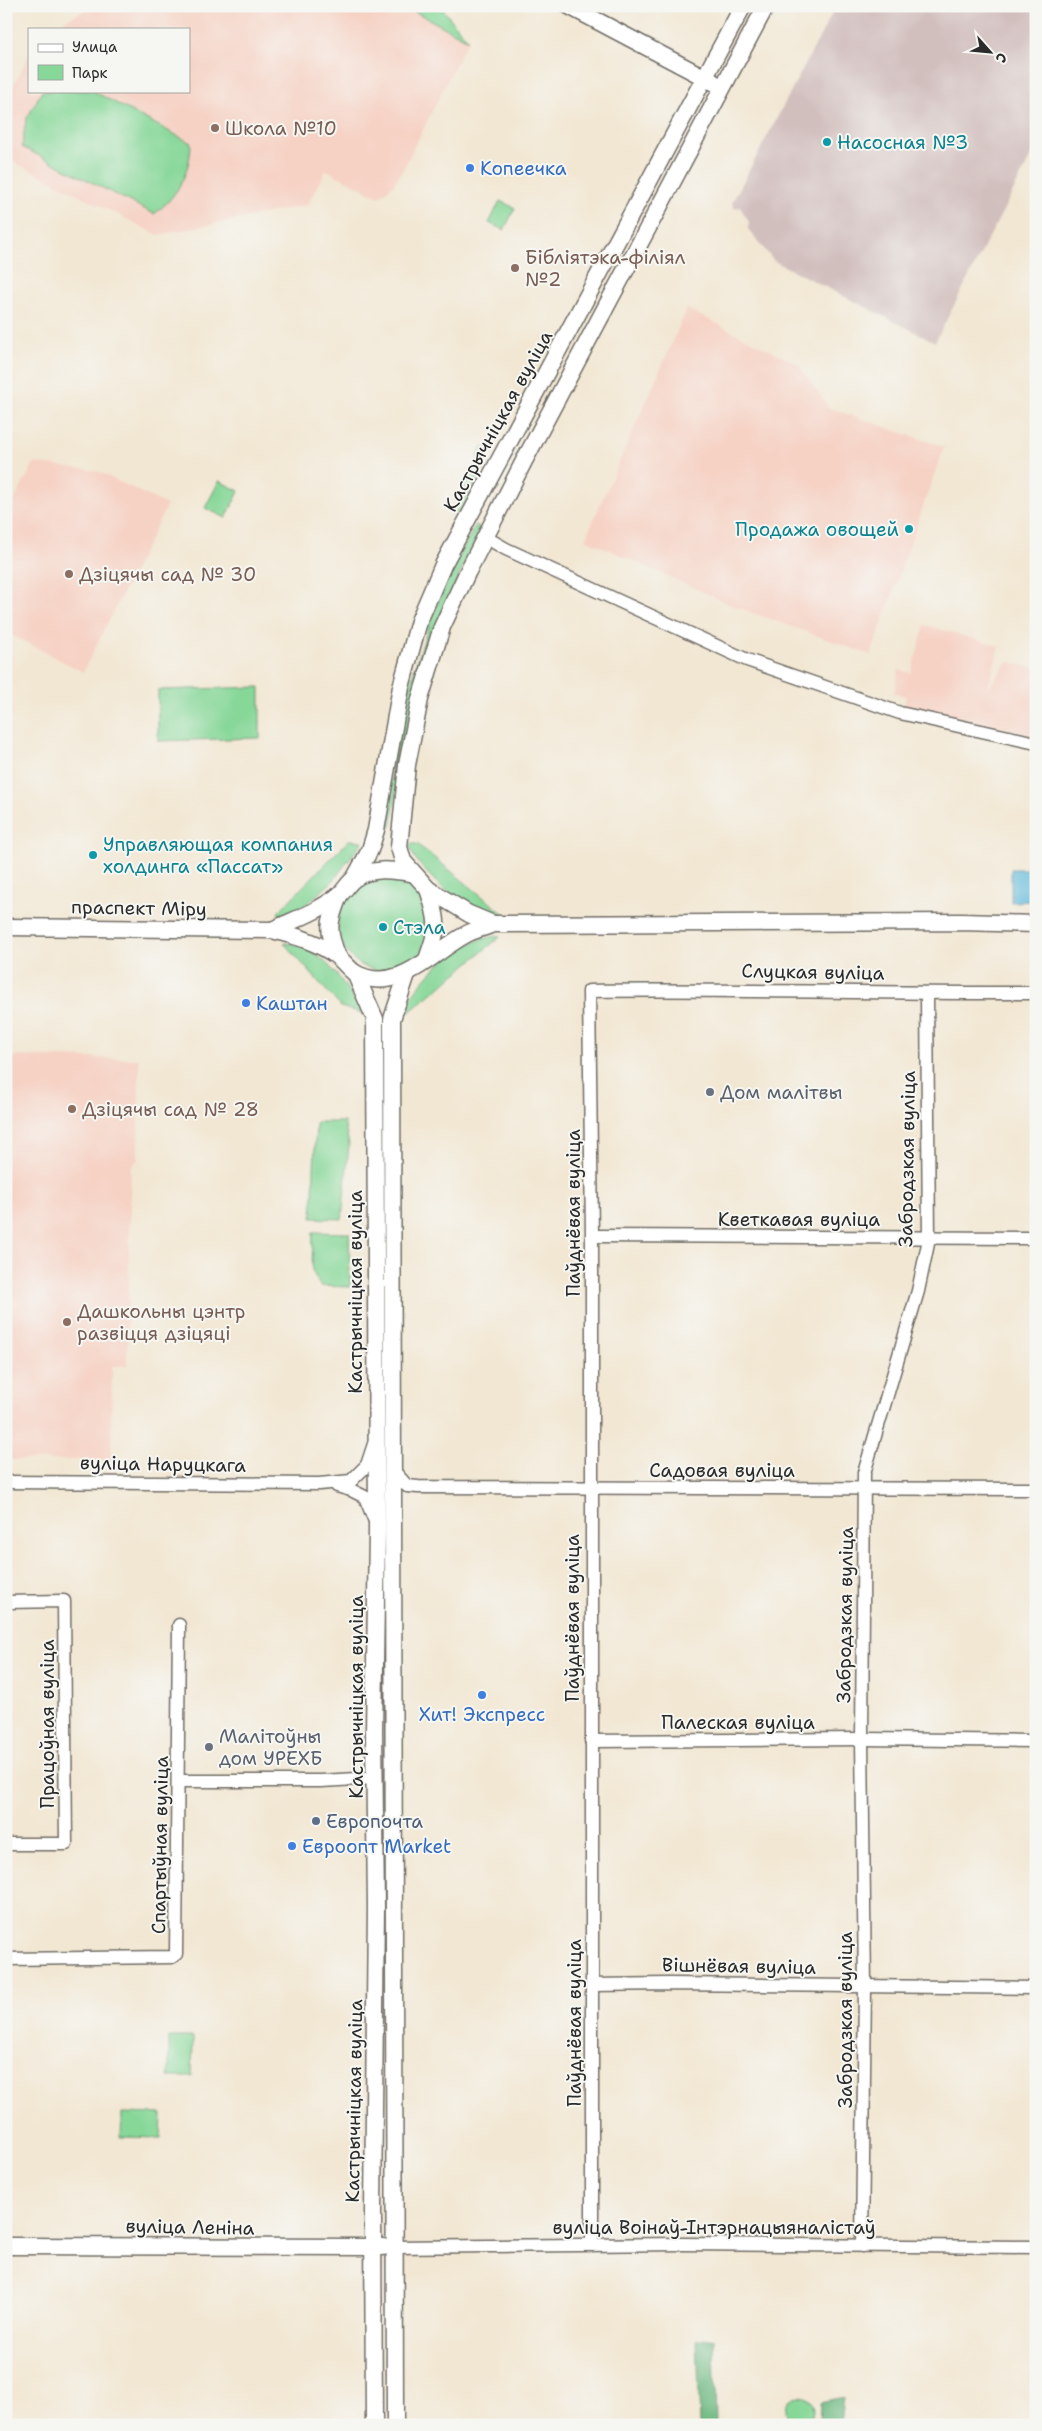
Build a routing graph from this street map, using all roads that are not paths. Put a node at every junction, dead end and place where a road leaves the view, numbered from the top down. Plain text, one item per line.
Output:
1 (569, 6) edge
2 (743, 6) edge
3 (766, 6) edge
4 (705, 78) junction
5 (723, 86) junction
6 (485, 537) junction
7 (1036, 743) edge
8 (411, 873) junction
9 (354, 879) junction
10 (428, 889) junction
11 (339, 896) junction
12 (494, 924) junction
13 (1036, 924) edge
14 (6, 927) edge
15 (272, 930) junction
16 (338, 957) junction
17 (427, 959) junction
18 (355, 973) junction
19 (407, 974) junction
20 (590, 991) joint
21 (1036, 993) edge
22 (927, 994) junction
23 (592, 1236) junction
24 (1036, 1238) edge
25 (928, 1239) junction
26 (375, 1440) junction
27 (392, 1468) junction
28 (6, 1482) edge
29 (319, 1484) junction
30 (407, 1486) junction
31 (591, 1488) junction
32 (865, 1489) junction
33 (1036, 1489) edge
34 (392, 1506) junction
35 (377, 1531) junction
36 (6, 1602) edge
37 (179, 1625) dead end
38 (862, 1739) junction
39 (591, 1741) junction
40 (1036, 1742) edge
41 (375, 1778) junction
42 (180, 1782) junction
43 (6, 1844) edge
44 (6, 1959) edge
45 (592, 1986) junction
46 (865, 1987) junction
47 (1036, 1988) edge
48 (592, 2245) junction
49 (6, 2246) edge
50 (862, 2246) junction
51 (373, 2247) junction
52 (393, 2247) junction
53 (1036, 2247) edge
54 (374, 2425) edge
55 (395, 2425) edge

1 - 4 main road
2 - 4 main road, Кастрычніцкая вуліца
3 - 5 main road, Кастрычніцкая вуліца
4 - 5 main road
4 - 9 main road, Кастрычніцкая вуліца
5 - 6 main road, Кастрычніцкая вуліца
6 - 7 street
6 - 8 main road, Кастрычніцкая вуліца
8 - 9 main road
8 - 10 main road
9 - 11 main road
10 - 12 main road
10 - 17 main road
11 - 15 main road
11 - 16 main road
12 - 13 main road
12 - 17 main road
14 - 15 main road, праспект Міру
15 - 16 main road
16 - 18 main road
17 - 19 main road
18 - 19 main road
18 - 26 main road, Кастрычніцкая вуліца
19 - 27 main road, Кастрычніцкая вуліца
20 - 22 street, Слуцкая вуліца
20 - 23 street, Паўднёвая вуліца
21 - 22 street, Слуцкая вуліца
22 - 25 street, Забродзкая вуліца
23 - 25 street, Кветкавая вуліца
23 - 31 street, Паўднёвая вуліца
24 - 25 street, Кветкавая вуліца
25 - 32 street, Забродзкая вуліца
26 - 29 street
26 - 35 main road, Кастрычніцкая вуліца
27 - 30 street
27 - 34 main road, Кастрычніцкая вуліца
28 - 29 street, вуліца Наруцкага
29 - 35 street
30 - 31 street, Садовая вуліца
30 - 34 street
31 - 32 street, Садовая вуліца
31 - 39 street, Паўднёвая вуліца
32 - 33 street, Садовая вуліца
32 - 38 street, Забродзкая вуліца
34 - 52 main road, Кастрычніцкая вуліца
35 - 41 main road, Кастрычніцкая вуліца
36 - 43 street, Працоўная вуліца
37 - 42 street, Спартыўная вуліца
38 - 39 street, Палеская вуліца
38 - 40 street, Палеская вуліца
38 - 46 street, Забродзкая вуліца
39 - 45 street, Паўднёвая вуліца
41 - 42 street
41 - 51 main road, Кастрычніцкая вуліца
42 - 44 street, Спартыўная вуліца
45 - 46 street, Вішнёвая вуліца
45 - 48 street, Паўднёвая вуліца
46 - 47 street, Вішнёвая вуліца
46 - 50 street, Забродзкая вуліца
48 - 50 street, вуліца Воінаў-Інтэрнацыяналістаў
48 - 52 street, вуліца Воінаў-Інтэрнацыяналістаў
49 - 51 main road, вуліца Леніна
50 - 53 street, вуліца Воінаў-Інтэрнацыяналістаў
51 - 52 main road, вуліца Леніна
51 - 54 main road, Кастрычніцкая вуліца
52 - 55 main road, Кастрычніцкая вуліца

